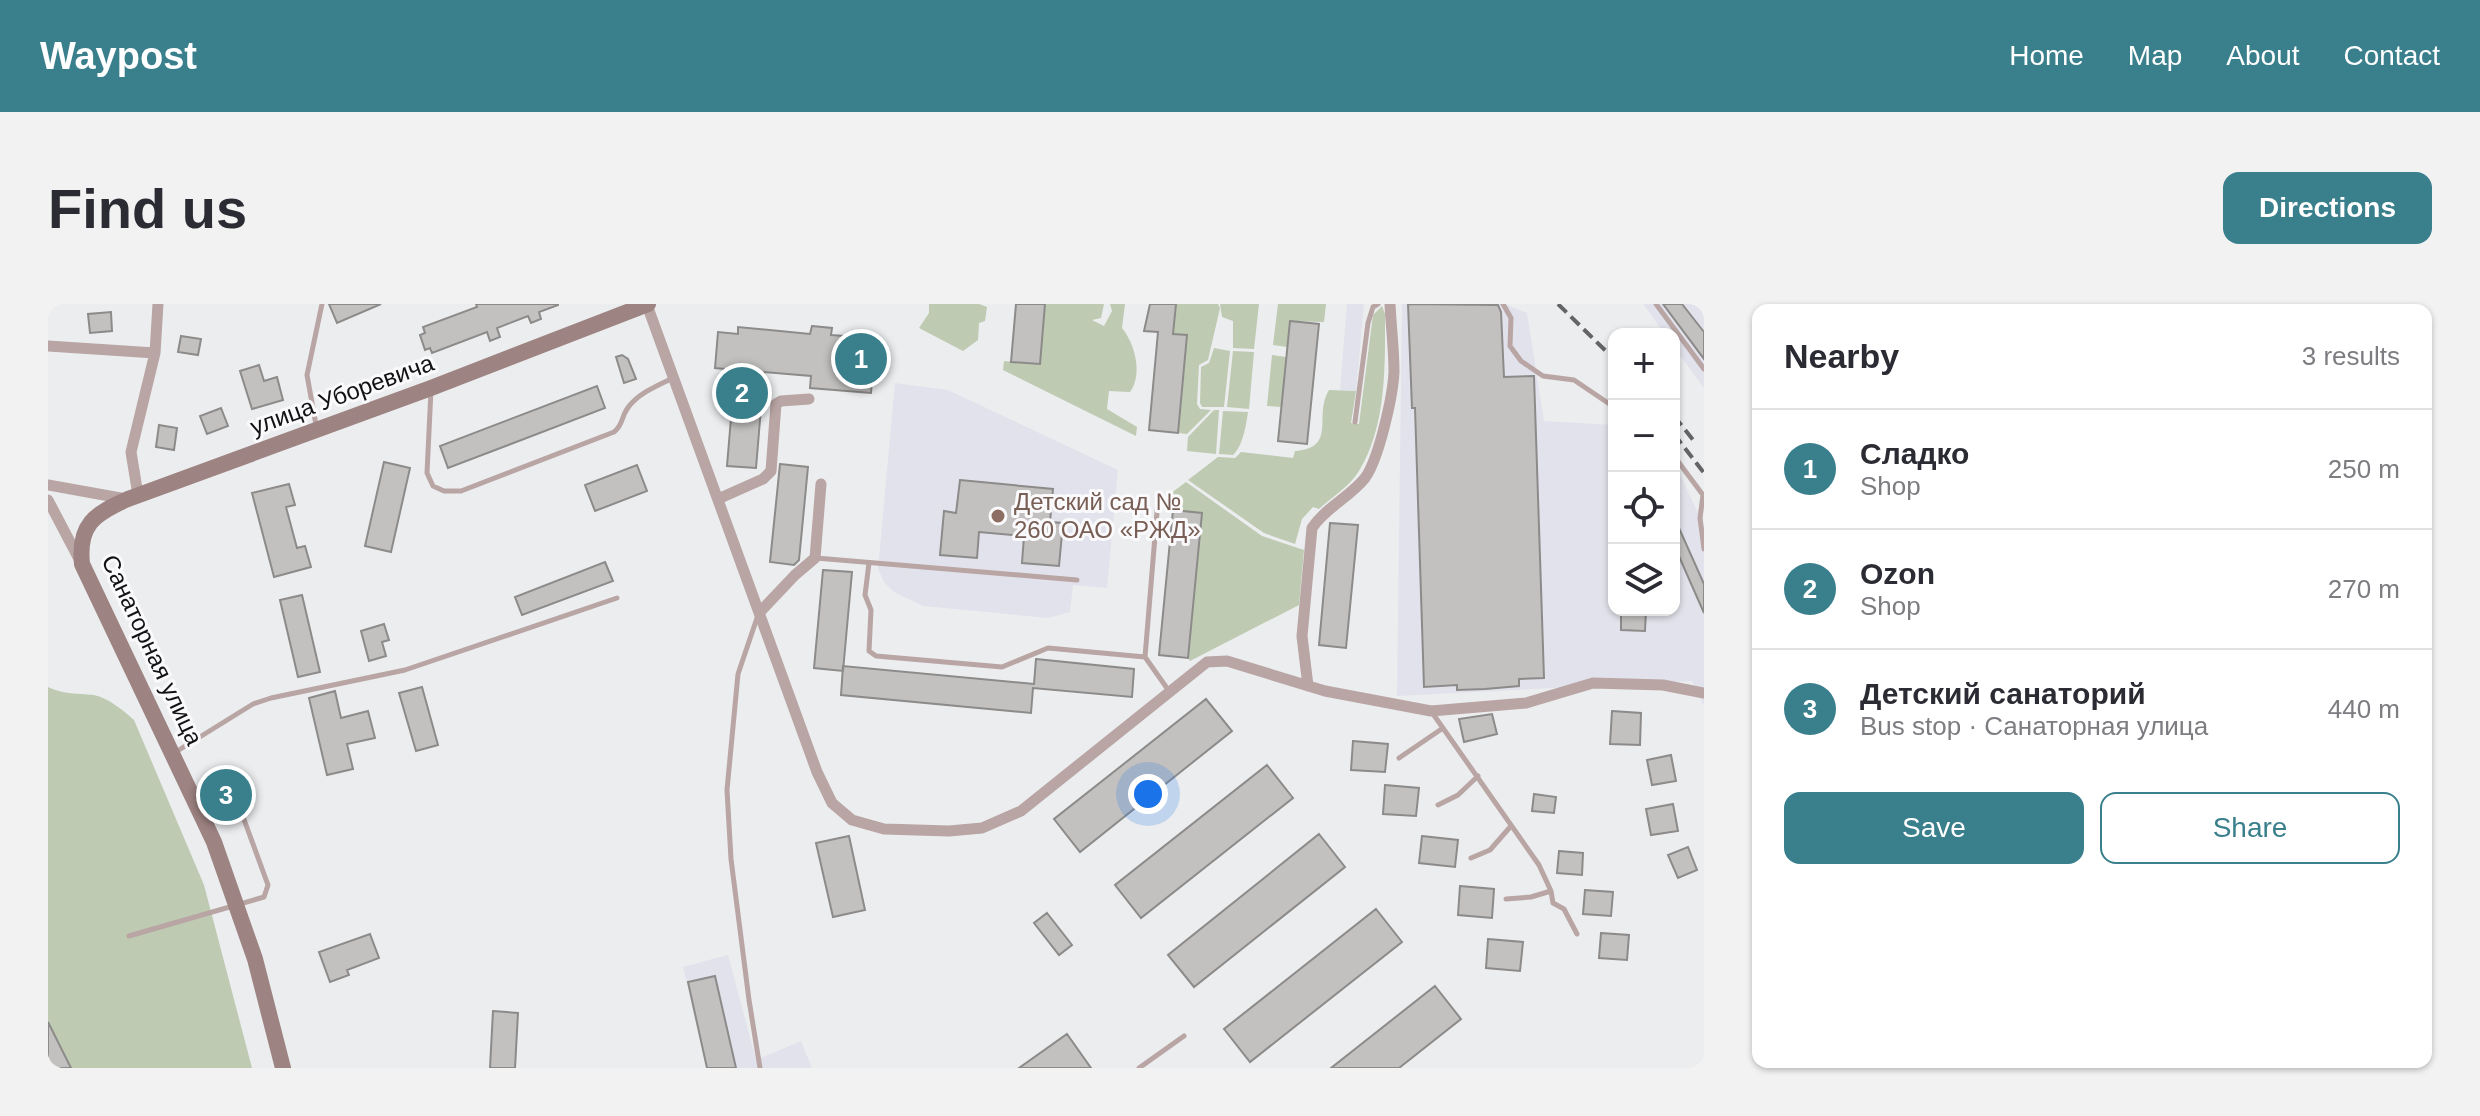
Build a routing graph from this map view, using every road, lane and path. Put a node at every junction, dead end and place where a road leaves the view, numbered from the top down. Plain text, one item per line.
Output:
1 (158, 304) edge
2 (322, 304) edge
3 (648, 304) edge
4 (1378, 304) edge
5 (1390, 304) edge
6 (1503, 304) edge
7 (1656, 304) edge
8 (48, 346) edge
9 (155, 353) junction
10 (1704, 369) edge
11 (674, 377) junction
12 (431, 388) junction
13 (809, 399) dead end
14 (1608, 403) edge
15 (1355, 422) dead end
16 (317, 430) junction
17 (1680, 464) edge
18 (821, 484) dead end
19 (48, 485) edge
20 (133, 497) junction
21 (718, 499) junction
22 (48, 500) edge
23 (1158, 500) dead end
24 (1704, 549) edge
25 (815, 558) junction
26 (869, 563) junction
27 (82, 564) junction
28 (1077, 580) dead end
29 (617, 598) dead end
30 (759, 613) junction
31 (1145, 657) junction
32 (1308, 686) junction
33 (1170, 692) junction
34 (1704, 693) edge
35 (1431, 711) junction
36 (1443, 728) junction
37 (173, 753) junction
38 (1399, 758) dead end
39 (1478, 776) junction
40 (198, 804) junction
41 (1438, 805) dead end
42 (1511, 826) junction
43 (1471, 858) dead end
44 (1551, 891) junction
45 (1506, 899) dead end
46 (236, 906) junction
47 (1577, 934) dead end
48 (129, 936) dead end
49 (1184, 1036) dead end
50 (283, 1068) edge
51 (760, 1068) edge
52 (1139, 1068) edge

1 - 9 street
2 - 16 lane
3 - 11 street
3 - 12 main road, улица Уборевича
4 - 15 lane
5 - 32 street
6 - 14 lane
7 - 10 lane
8 - 9 street
9 - 20 street
11 - 12 lane
11 - 21 street
12 - 16 main road, улица Уборевича
13 - 21 street
16 - 20 main road, улица Уборевича
17 - 24 lane
18 - 25 street
19 - 20 street, улица Уборевича
20 - 27 main road, Санаторная улица
21 - 30 street
22 - 27 street
23 - 31 lane
25 - 26 lane
25 - 30 street
26 - 28 lane
26 - 31 lane
27 - 37 main road, Санаторная улица
29 - 37 lane
30 - 33 street
30 - 51 lane
31 - 33 lane
32 - 33 street
32 - 35 street
34 - 35 street
35 - 36 lane
36 - 38 lane
36 - 39 lane
37 - 40 main road, Санаторная улица
39 - 41 lane
39 - 42 lane
40 - 46 main road, Санаторная улица
40 - 46 lane
42 - 43 lane
42 - 44 lane
44 - 45 lane
44 - 47 lane
46 - 48 lane
46 - 50 main road, Санаторная улица
49 - 52 lane

